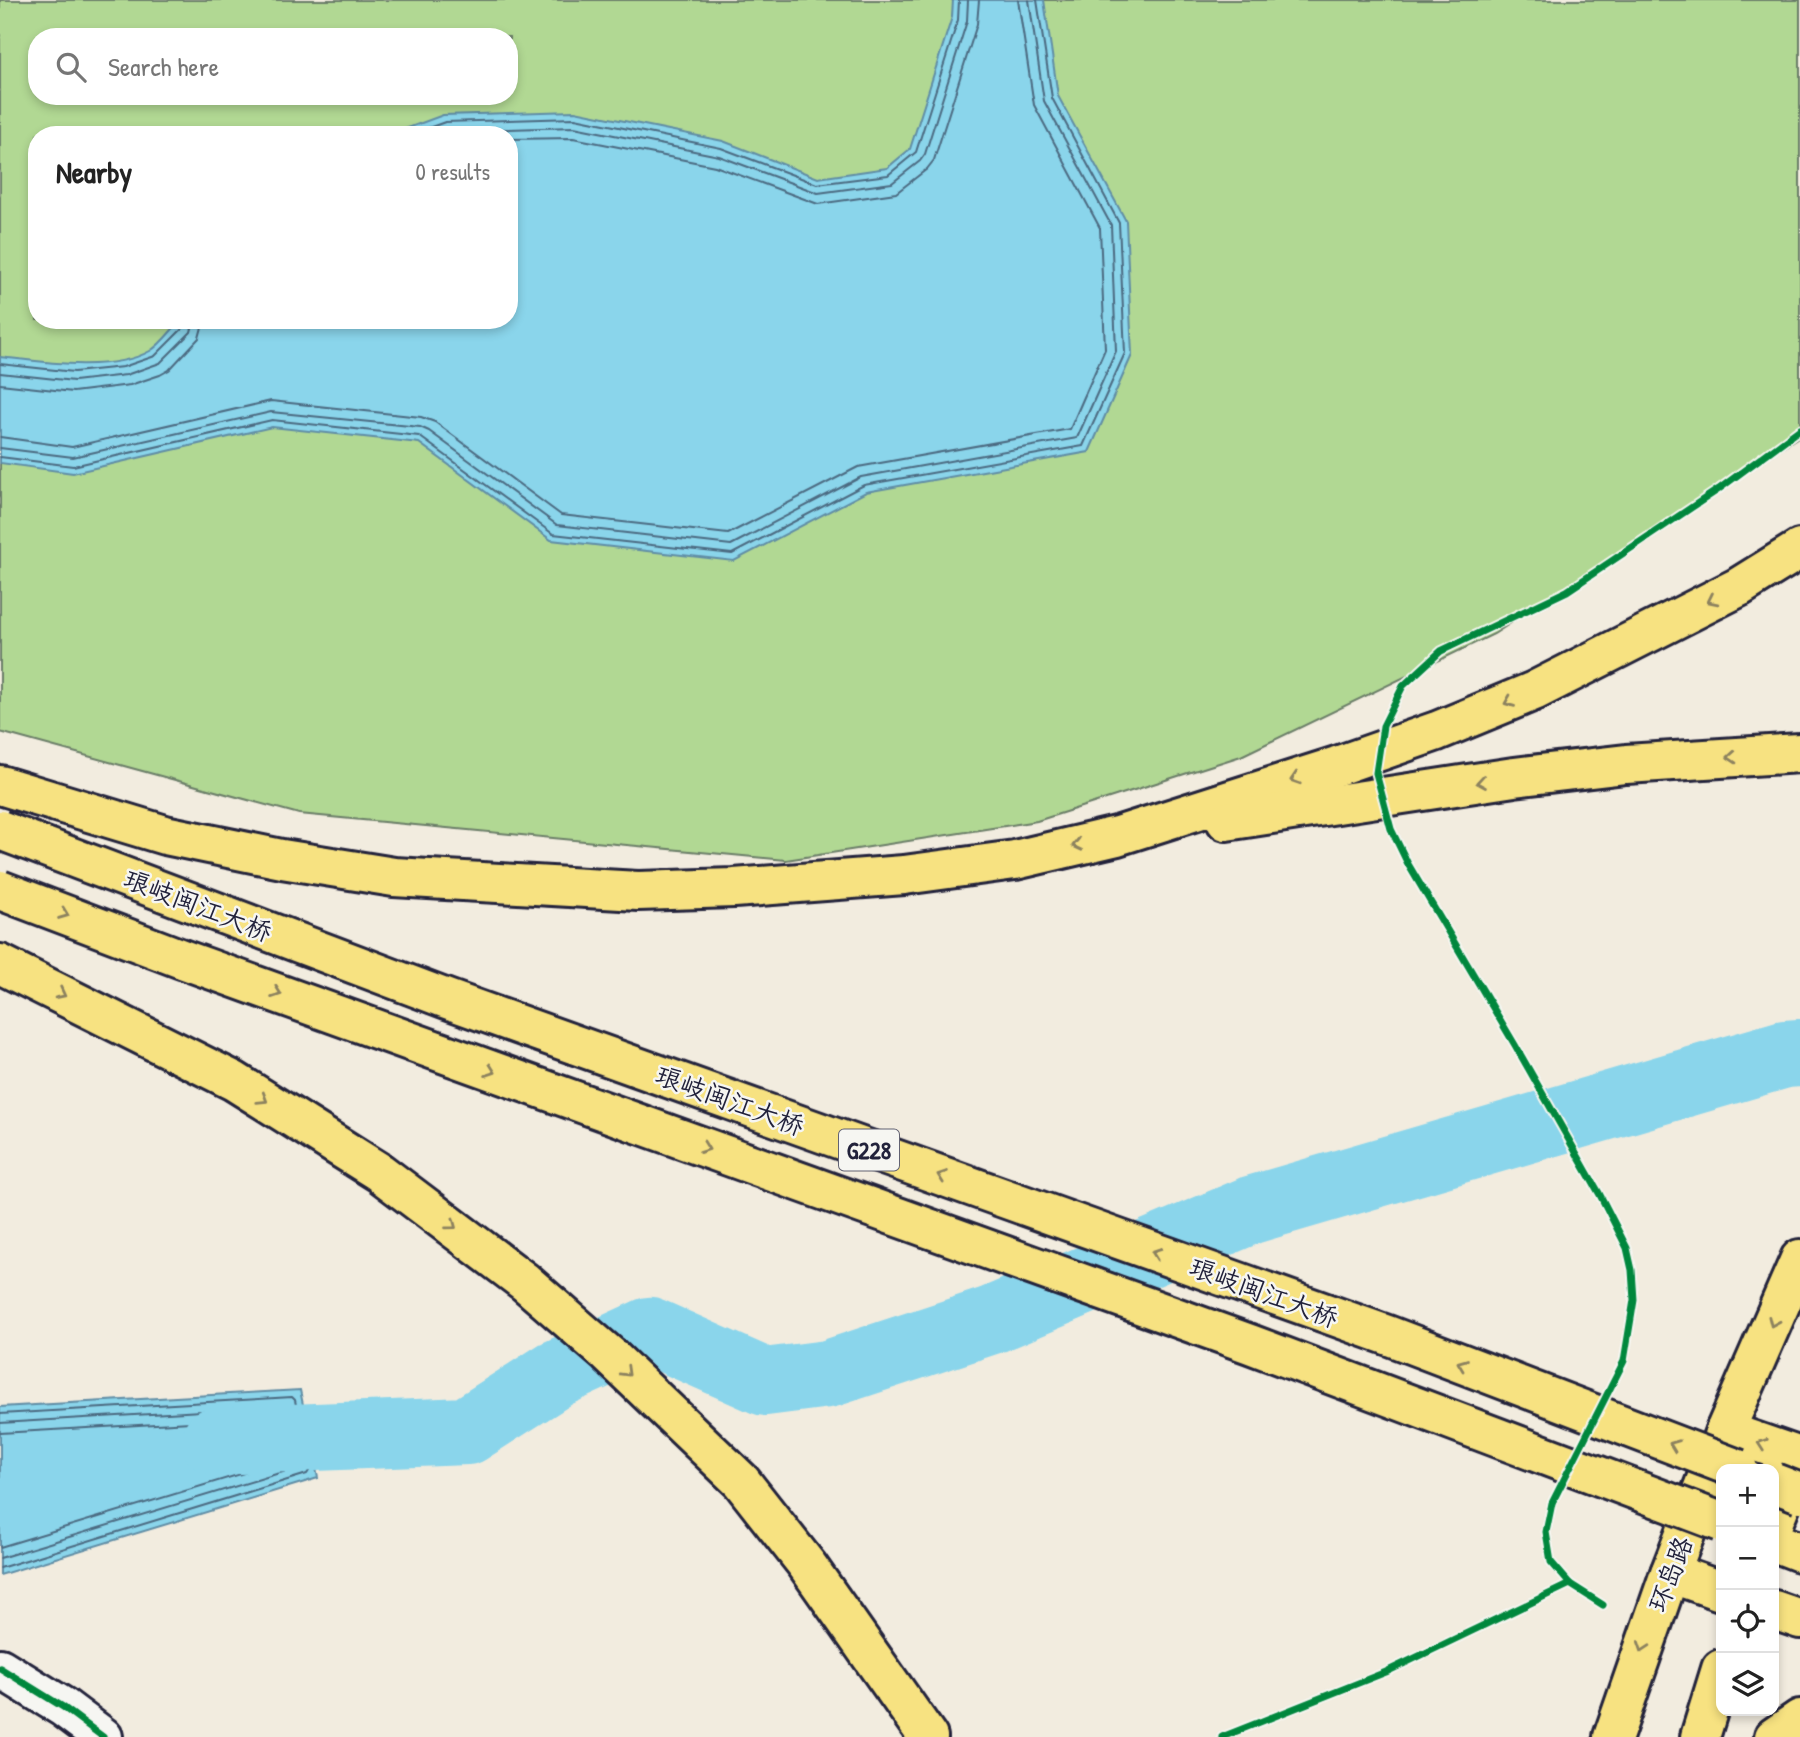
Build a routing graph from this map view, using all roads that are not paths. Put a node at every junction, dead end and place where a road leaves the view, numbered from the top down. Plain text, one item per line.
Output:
1 (1786, 559) edge
2 (1800, 753) edge
3 (0, 785) edge
4 (0, 830) edge
5 (1117, 836) junction
6 (0, 890) edge
7 (0, 964) edge
8 (1800, 1259) edge
9 (1725, 1431) junction
10 (1800, 1456) edge
11 (1725, 1464) edge
12 (1779, 1485) edge
13 (1800, 1493) edge
14 (1779, 1508) edge
15 (1716, 1520) edge
16 (1779, 1544) edge
17 (1800, 1552) edge
18 (1670, 1573) junction
19 (1718, 1590) edge
20 (1779, 1612) edge
21 (1800, 1619) edge
22 (0, 1668) edge
23 (1716, 1685) edge
24 (904, 1704) junction
25 (1800, 1719) edge
26 (103, 1737) edge
27 (922, 1737) edge
28 (928, 1737) edge
29 (1612, 1737) edge
30 (1700, 1737) edge
31 (1774, 1737) edge

1 -> 5 main road
2 -> 5 main road
5 -> 3 main road
11 -> 4 main road, 琅岐闽江大桥 / G228, bridge
6 -> 15 main road, 琅岐闽江大桥 / G228, bridge
7 -> 24 main road
8 -> 9 main road, 环岛路
10 -> 9 main road
9 - 18 main road, 环岛路
10 - 14 main road
12 - 13 main road, bridge
16 - 17 main road
18 - 19 main road
18 -> 29 main road, 环岛路
20 - 21 main road
22 - 26 street
23 - 30 main road
24 - 27 main road
24 - 28 main road
25 - 31 main road

